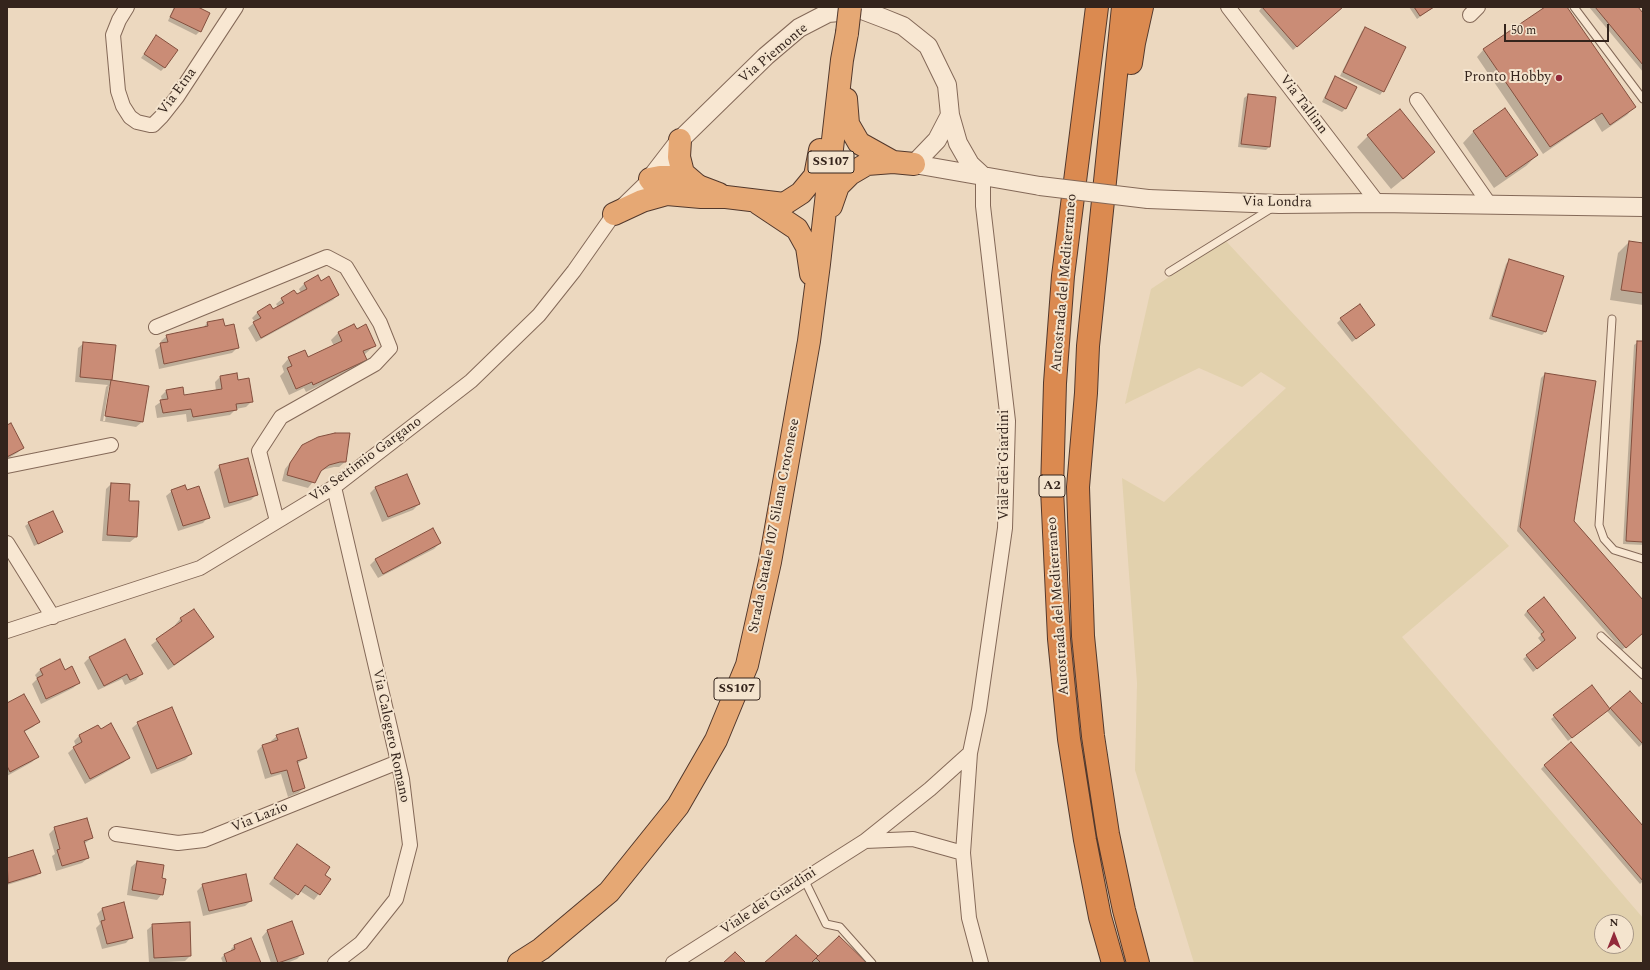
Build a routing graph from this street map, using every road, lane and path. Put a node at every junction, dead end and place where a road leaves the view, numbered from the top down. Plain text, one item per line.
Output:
1 (127, 7) edge
2 (236, 7) edge
3 (850, 7) edge
4 (1098, 7) edge
5 (1123, 7) edge
6 (1142, 7) edge
7 (1228, 7) edge
8 (1574, 7) edge
9 (846, 33) junction
10 (842, 60) junction
11 (1643, 99) edge
12 (1417, 100) dead end
13 (950, 115) junction
14 (680, 140) junction
15 (937, 140) junction
16 (958, 142) junction
17 (892, 162) junction
18 (914, 164) junction
19 (942, 169) junction
20 (983, 176) junction
21 (650, 179) junction
22 (698, 186) junction
23 (667, 194) junction
24 (726, 197) junction
25 (755, 201) junction
26 (1378, 203) junction
27 (1279, 204) junction
28 (1490, 205) junction
29 (1643, 207) edge
30 (614, 214) junction
31 (820, 264) junction
32 (1169, 272) dead end
33 (1612, 319) dead end
34 (156, 326) dead end
35 (809, 341) junction
36 (1088, 346) junction
37 (111, 446) dead end
38 (7, 466) edge
39 (334, 487) junction
40 (277, 521) junction
41 (7, 543) edge
42 (1643, 559) edge
43 (53, 617) junction
44 (7, 631) edge
45 (1602, 636) dead end
46 (1643, 675) edge
47 (970, 753) junction
48 (398, 762) junction
49 (116, 834) dead end
50 (865, 841) junction
51 (963, 853) junction
52 (804, 880) junction
53 (335, 963) edge
54 (519, 963) edge
55 (673, 963) edge
56 (872, 963) edge
57 (981, 963) edge
58 (1113, 963) edge
59 (1138, 963) edge

1 - 2 street, Via Etna
3 - 9 highway, Strada Statale 107 Silana Crotonese / SS107, bridge
4 - 58 highway, Autostrada del Mediterraneo / A2
5 - 36 highway, Autostrada del Mediterraneo / A2
6 - 36 highway
7 - 26 street, Via Tallinn
8 - 11 lane
9 - 10 highway, Strada Statale 107 Silana Crotonese / SS107
9 - 17 highway
10 - 25 highway
10 - 31 highway, Strada Statale 107 Silana Crotonese / SS107
12 - 28 street
13 - 14 street, Via Piemonte
13 - 15 street
13 - 16 street, Via Piemonte
14 - 21 street, Via Piemonte
14 - 22 highway
15 - 18 street
15 - 19 street
16 - 19 street
16 - 20 street, Via Piemonte
17 - 18 highway
17 - 31 highway
18 - 19 street, Via Londra
19 - 20 street, Via Londra
20 - 27 street, Via Londra, bridge
20 - 47 street, Viale dei Giardini
21 - 22 highway
21 - 23 highway
21 - 30 street, Via Piemonte
22 - 24 highway
23 - 24 highway
23 - 30 highway
24 - 25 highway
25 - 35 highway
26 - 27 street, Via Londra
26 - 28 street, Via Londra
27 - 32 lane
28 - 29 street, Via Londra
30 - 39 street, Via Settimio Gargano
31 - 35 highway, Strada Statale 107 Silana Crotonese / SS107
33 - 42 lane
34 - 40 street
35 - 54 highway, Strada Statale 107 Silana Crotonese / SS107
36 - 59 highway, Autostrada del Mediterraneo / A2
37 - 38 street
39 - 40 street, Via Settimio Gargano
39 - 48 street, Via Calogero Romano
40 - 43 street, Via Settimio Gargano
41 - 43 street
43 - 44 street, Via Settimio Gargano
45 - 46 lane
47 - 50 street, Viale dei Giardini
47 - 51 street, Viale dei Giardini
48 - 49 street, Via Lazio
48 - 53 street, Via Calogero Romano
50 - 51 street
50 - 52 street, Viale dei Giardini
51 - 57 street, Viale dei Giardini
52 - 55 street, Viale dei Giardini
52 - 56 lane

